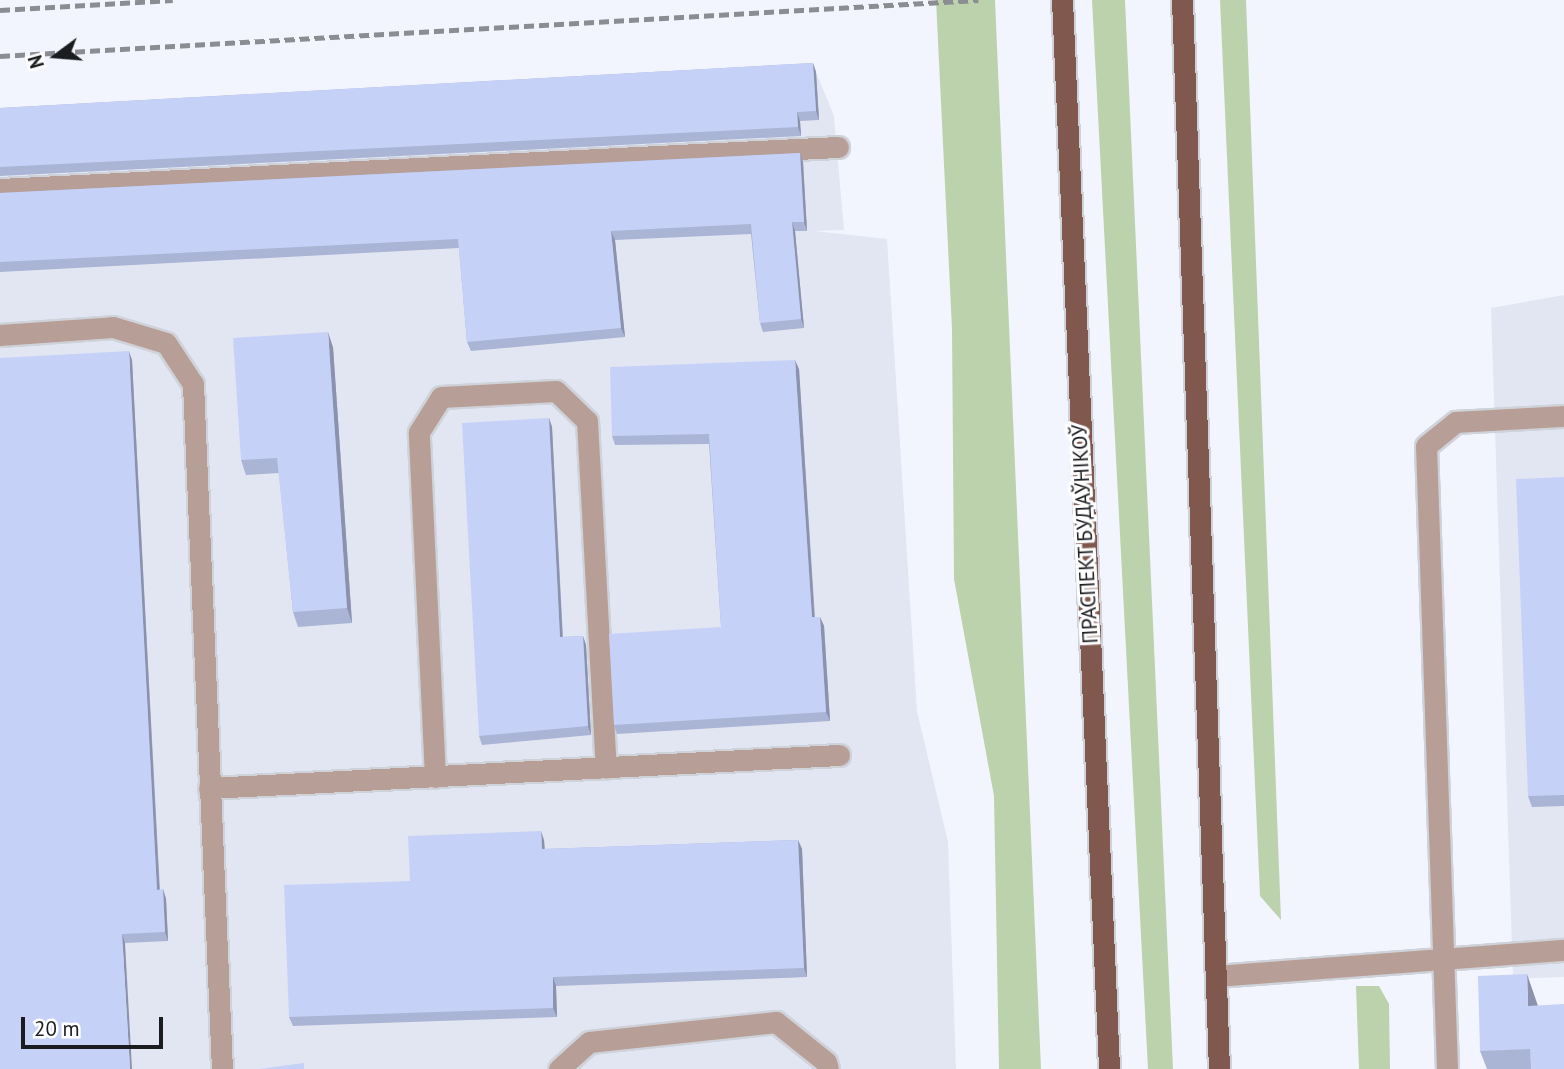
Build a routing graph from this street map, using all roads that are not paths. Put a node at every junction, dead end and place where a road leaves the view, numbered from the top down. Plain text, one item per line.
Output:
1 (1062, 0) edge
2 (1182, 0) edge
3 (838, 147) dead end
4 (0, 189) edge
5 (0, 335) edge
6 (1564, 416) edge
7 (839, 755) dead end
8 (606, 767) junction
9 (435, 776) junction
10 (209, 788) junction
11 (1564, 950) edge
12 (1443, 958) junction
13 (1216, 976) junction
14 (222, 1069) edge
15 (559, 1069) edge
16 (828, 1069) edge
17 (1109, 1069) edge
18 (1219, 1069) edge
19 (1447, 1069) edge

1 - 17 main road, ПРАСПЕКТ БУДАЎНІКОЎ
2 - 13 main road
3 - 4 lane
5 - 10 lane
6 - 12 lane
7 - 8 lane
8 - 9 lane
8 - 9 lane
9 - 10 lane
10 - 14 lane
11 - 12 lane
12 - 13 lane
12 - 19 lane
13 - 18 main road
15 - 16 lane

